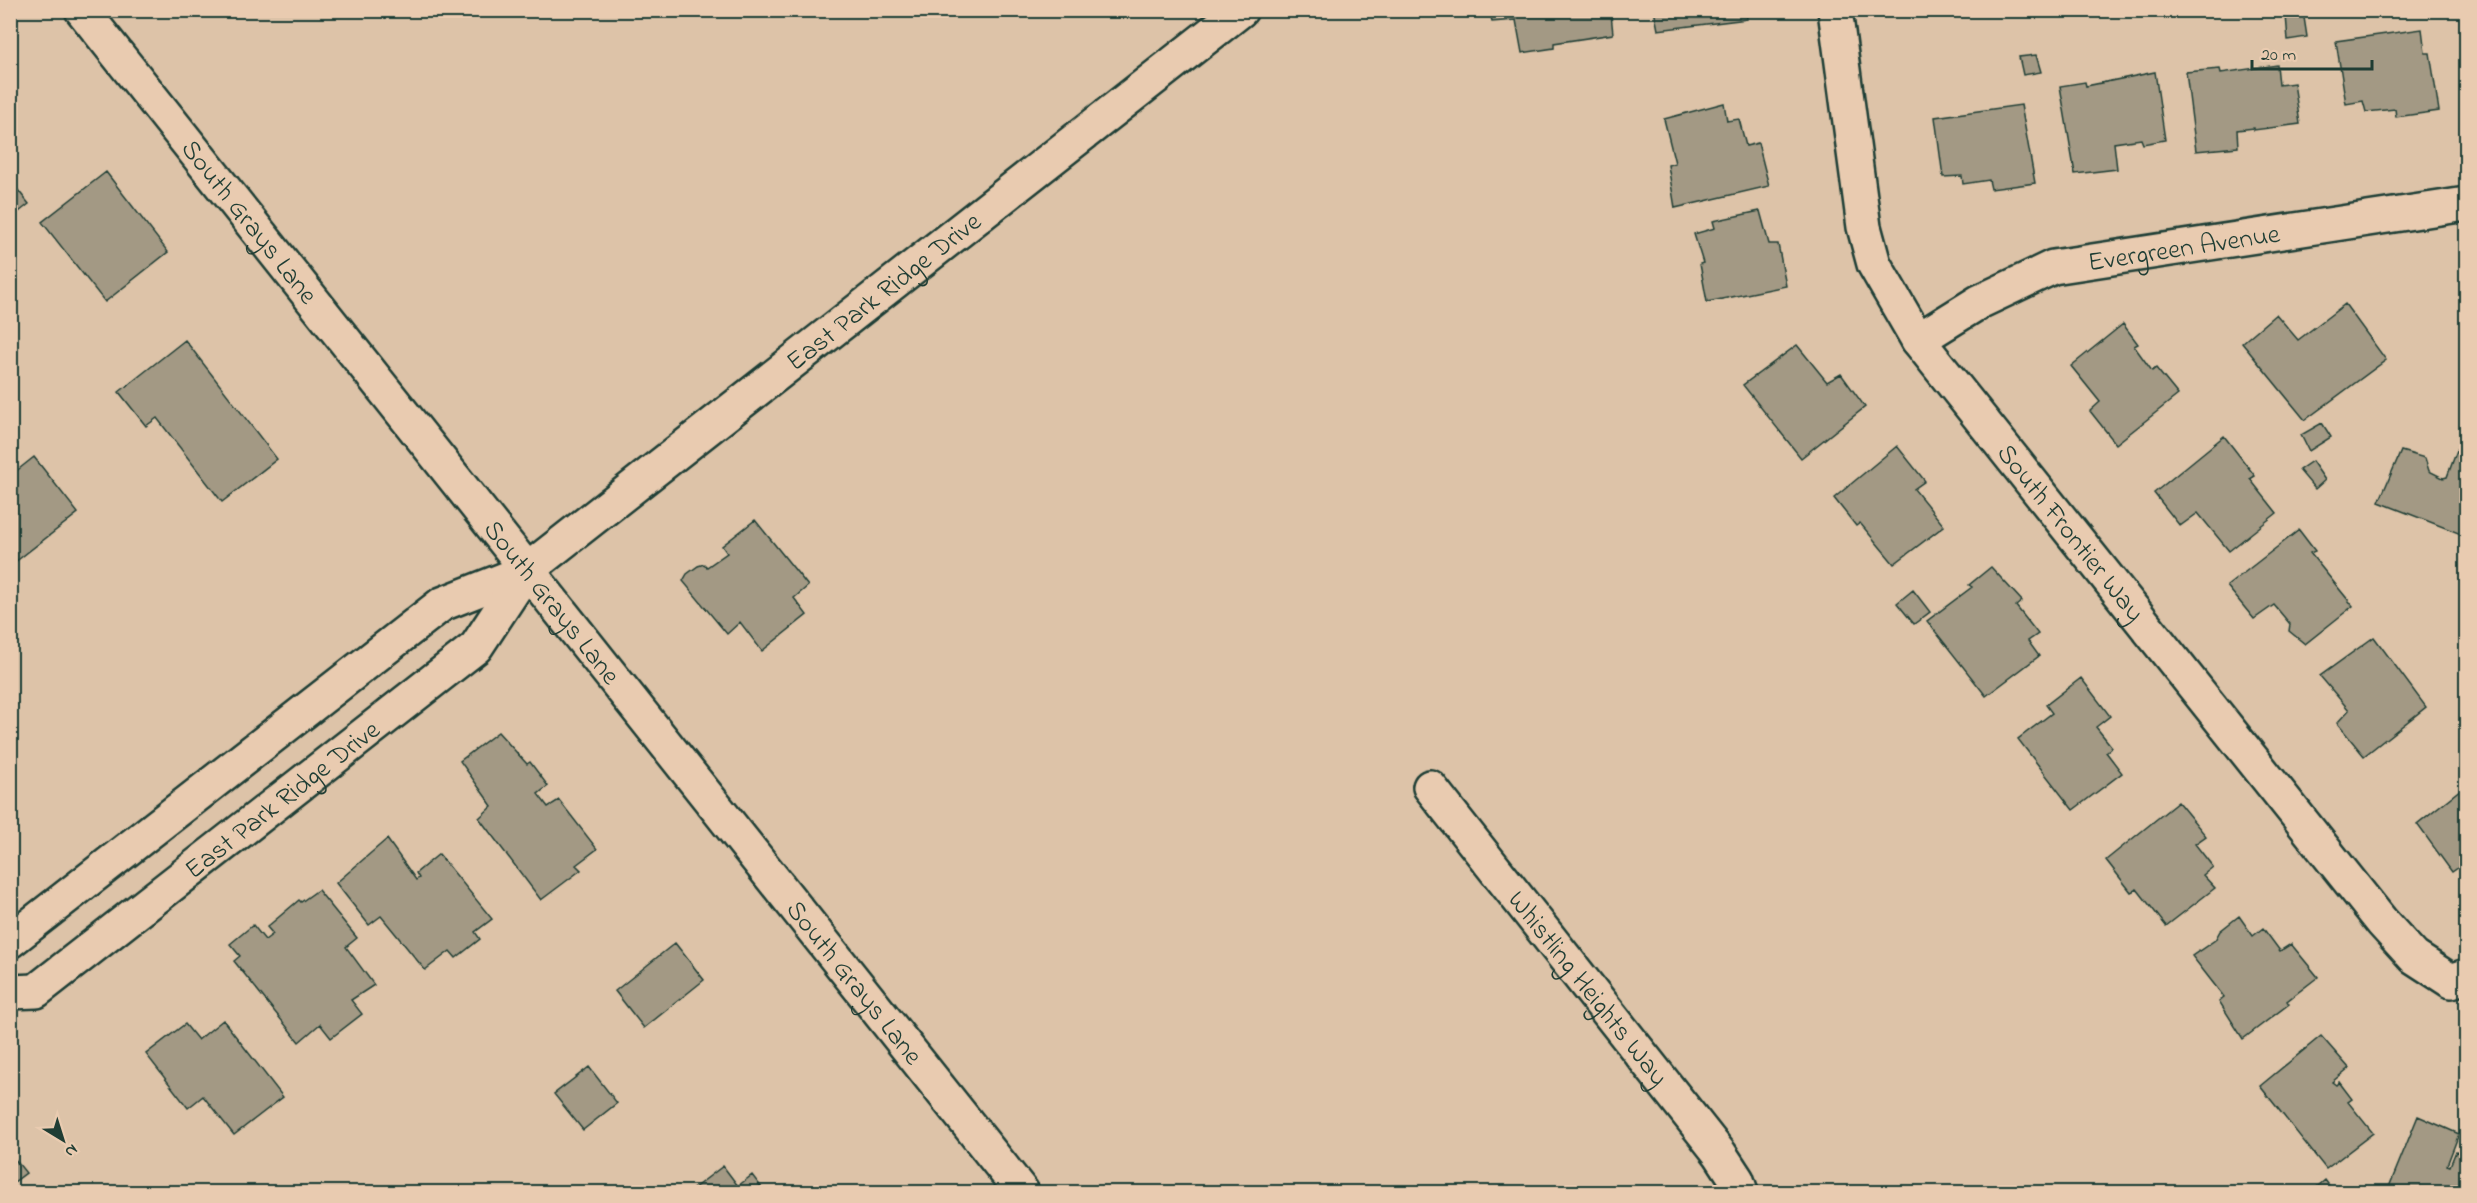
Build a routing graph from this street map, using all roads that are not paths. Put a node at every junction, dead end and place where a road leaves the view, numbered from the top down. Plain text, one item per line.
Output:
1 (82, 10) edge
2 (1241, 10) edge
3 (1835, 10) edge
4 (2466, 204) edge
5 (1918, 340) junction
6 (526, 571) junction
7 (1430, 787) dead end
8 (10, 941) edge
9 (2459, 979) edge
10 (10, 992) edge
11 (1023, 1192) edge
12 (1741, 1192) edge

1 - 6 street, South Grays Lane
2 - 6 street, East Park Ridge Drive
3 - 5 street, South Frontier Way
4 - 5 street, Evergreen Avenue
5 - 9 street, South Frontier Way
6 - 8 street, East Park Ridge Drive
6 - 10 street, East Park Ridge Drive
6 - 11 street, South Grays Lane
7 - 12 street, Whistling Heights Way

